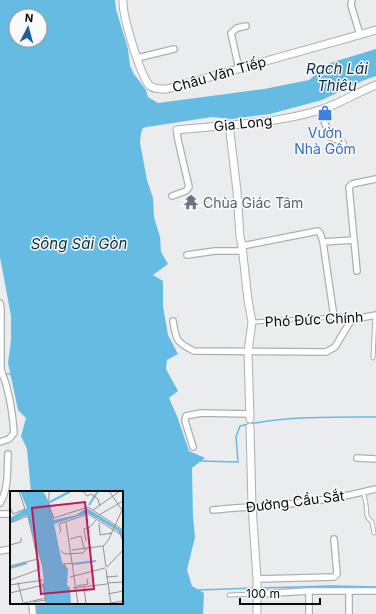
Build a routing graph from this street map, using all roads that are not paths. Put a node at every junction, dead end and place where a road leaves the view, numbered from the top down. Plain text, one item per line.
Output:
1 (123, 0) edge
2 (352, 0) edge
3 (246, 26) dead end
4 (376, 30) edge
5 (360, 35) junction
6 (174, 49) dead end
7 (137, 58) junction
8 (239, 69) junction
9 (376, 85) edge
10 (317, 110) junction
11 (229, 124) junction
12 (178, 130) joint
13 (343, 143) dead end
14 (376, 180) edge
15 (172, 196) dead end
16 (354, 240) junction
17 (323, 242) junction
18 (242, 249) junction
19 (187, 255) dead end
20 (357, 271) dead end
21 (0, 303) edge
22 (376, 315) edge
23 (334, 317) junction
24 (355, 319) junction
25 (173, 321) dead end
26 (252, 322) junction
27 (248, 352) junction
28 (374, 358) dead end
29 (1, 364) edge
30 (250, 420) junction
31 (0, 442) edge
32 (193, 447) dead end
33 (8, 454) dead end
34 (357, 458) dead end
35 (376, 459) edge
36 (376, 490) edge
37 (363, 492) junction
38 (0, 503) edge
39 (252, 506) junction
40 (213, 510) dead end
41 (374, 533) dead end
42 (334, 539) dead end
43 (10, 550) edge
44 (0, 551) edge
45 (257, 587) junction
46 (309, 591) junction
47 (349, 591) junction
48 (376, 591) edge
49 (229, 595) dead end
50 (32, 604) edge
51 (33, 614) edge
52 (257, 614) edge
53 (309, 614) edge
54 (349, 614) edge

1 - 7 street, Châu Văn Tiếp
2 - 5 street
3 - 8 street
4 - 5 street, Châu Văn Tiếp
5 - 8 street, Châu Văn Tiếp
6 - 7 street
7 - 8 street, Châu Văn Tiếp
9 - 10 street
10 - 11 street, Gia Long
10 - 13 street
11 - 12 street, Gia Long
11 - 18 street
12 - 15 street
14 - 16 street
16 - 17 street
16 - 20 street
17 - 18 street
17 - 23 street
18 - 19 street
18 - 26 street
21 - 29 street
22 - 24 street, Phó Đức Chính
22 - 28 lane
23 - 24 street, Phó Đức Chính
23 - 26 lane, Phó Đức Chính
24 - 27 street
25 - 27 street
26 - 27 street
27 - 30 street
29 - 31 street
30 - 32 street
30 - 39 street
33 - 38 street
34 - 35 street
36 - 37 street, Đường Cầu Sắt
37 - 39 street, Đường Cầu Sắt
37 - 41 lane
39 - 40 street, Đường Cầu Sắt
39 - 45 street
42 - 45 street
43 - 44 street
45 - 46 street
45 - 49 lane
45 - 52 street
46 - 47 street
46 - 53 street
47 - 48 street
47 - 54 street
50 - 51 street

